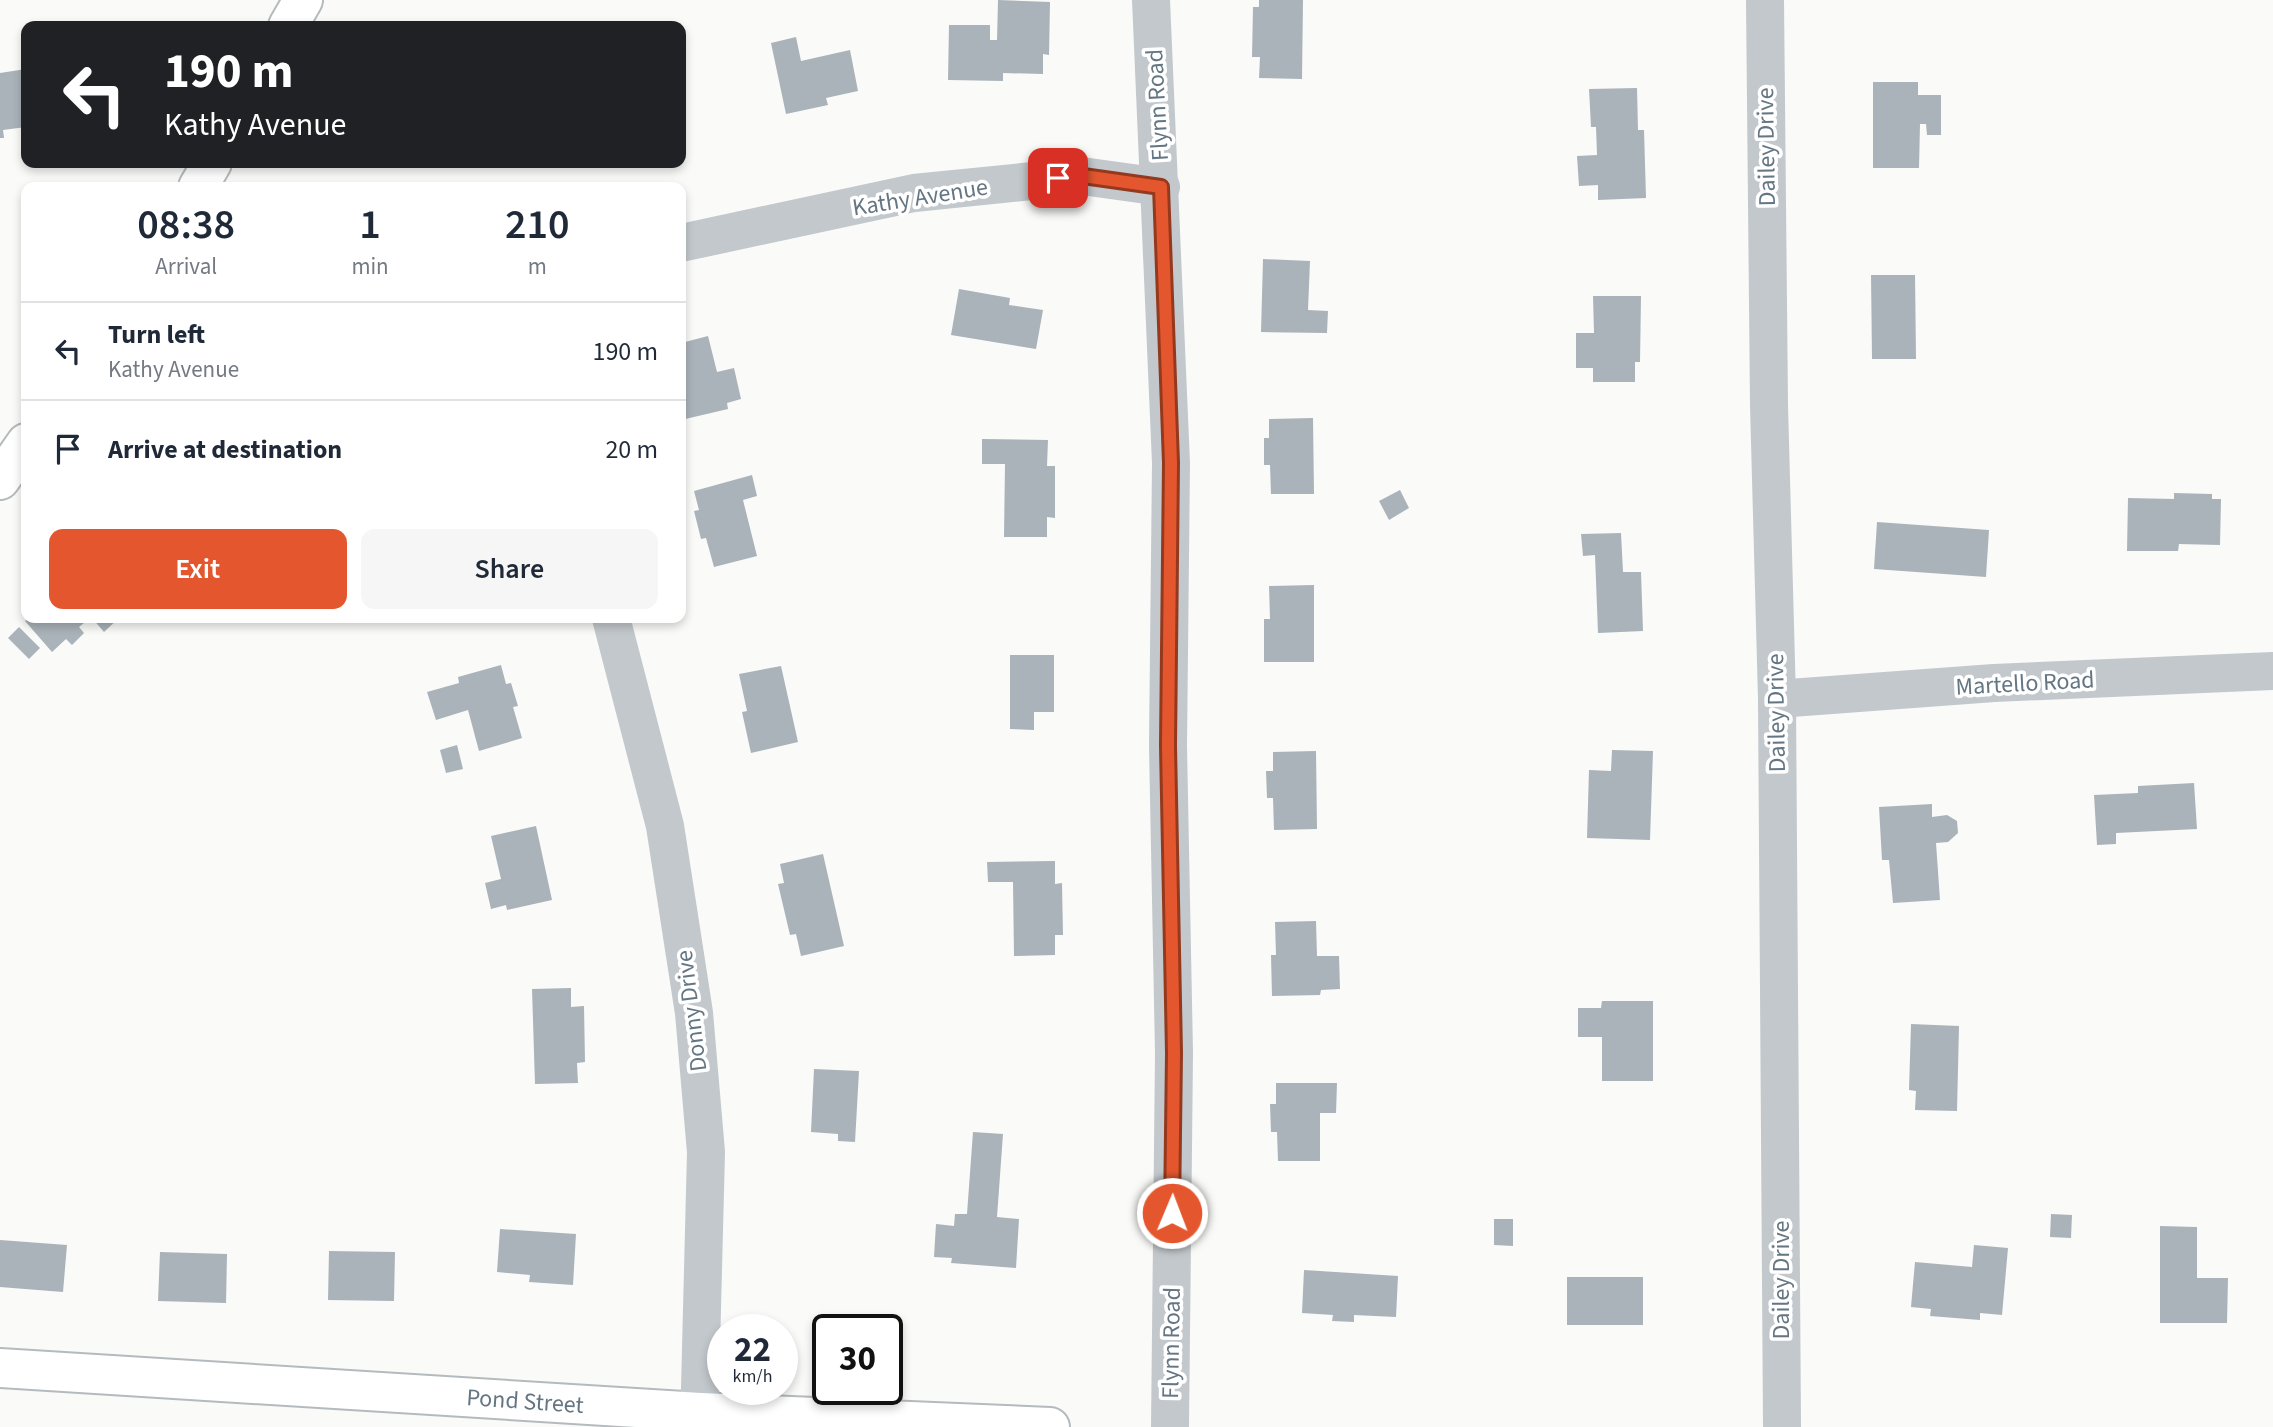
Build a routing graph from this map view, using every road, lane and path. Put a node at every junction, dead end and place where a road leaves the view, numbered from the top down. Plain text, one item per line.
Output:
1 (303, 0) edge
2 (1151, 0) edge
3 (1765, 0) edge
4 (291, 21) edge
5 (1161, 187) junction
6 (686, 242) edge
7 (21, 450) edge
8 (0, 480) edge
9 (612, 623) edge
10 (2273, 671) edge
11 (1777, 699) junction
12 (0, 1368) edge
13 (699, 1419) edge
14 (1050, 1427) edge
15 (1170, 1427) edge
16 (1782, 1427) edge

1 - 4 main road
2 - 5 street, Flynn Road
3 - 11 street, Dailey Drive
5 - 6 street, Kathy Avenue
5 - 15 street, Flynn Road
7 - 8 main road
9 - 13 street, Donny Drive
10 - 11 street, Martello Road
11 - 16 street, Dailey Drive
12 - 13 main road, Pond Street
13 - 14 main road, Pond Street

